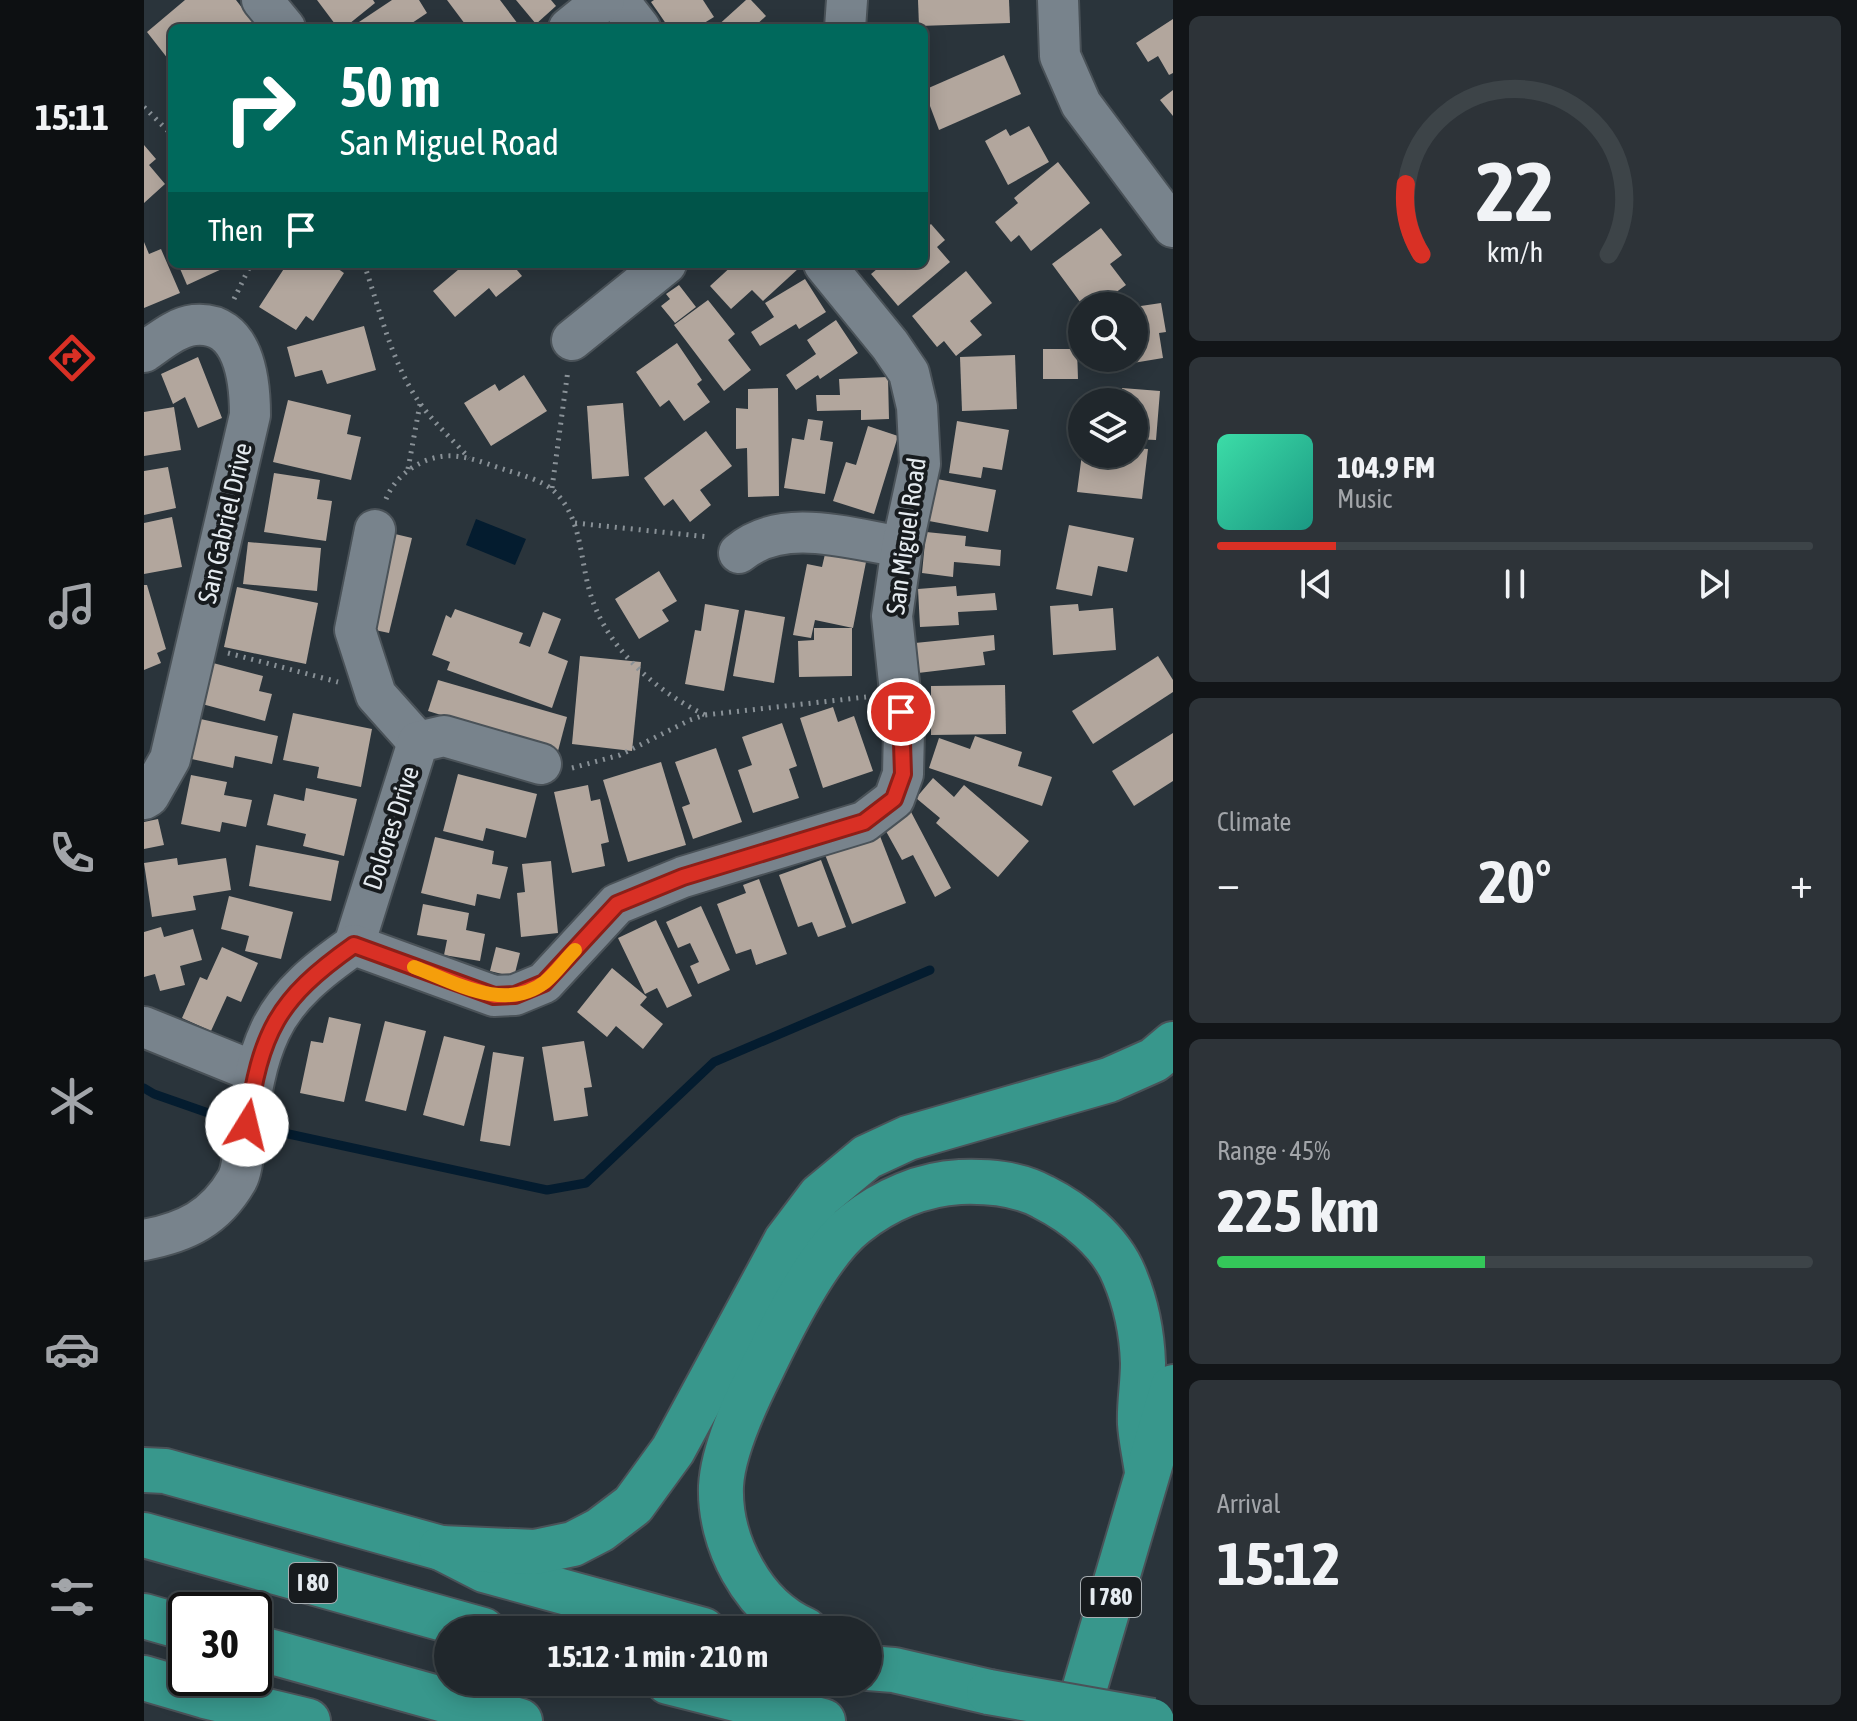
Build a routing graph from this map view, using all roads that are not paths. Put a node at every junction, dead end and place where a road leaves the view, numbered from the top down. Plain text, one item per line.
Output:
1 (262, 0) edge
2 (604, 0) edge
3 (618, 0) edge
4 (847, 0) edge
5 (1058, 0) edge
6 (282, 24) edge
7 (574, 24) edge
8 (637, 24) edge
9 (845, 24) edge
10 (1173, 227) edge
11 (661, 268) edge
12 (827, 268) edge
13 (572, 340) road end
14 (144, 352) edge
15 (375, 530) road end
16 (746, 547) road end
17 (902, 547) junction
18 (418, 742) junction
19 (541, 764) road end
20 (144, 799) edge
21 (354, 945) junction
22 (144, 1027) edge
23 (1173, 1044) edge
24 (255, 1072) junction
25 (144, 1240) edge
26 (1173, 1387) edge
27 (151, 1467) edge
28 (1147, 1472) junction
29 (144, 1535) edge
30 (441, 1548) junction
31 (144, 1616) edge
32 (434, 1616) edge
33 (652, 1616) edge
34 (785, 1616) edge
35 (168, 1623) edge
36 (272, 1652) edge
37 (882, 1666) edge
38 (144, 1678) edge
39 (168, 1685) edge
40 (205, 1696) joint
41 (724, 1696) edge
42 (257, 1721) edge
43 (308, 1721) edge
44 (520, 1721) edge
45 (823, 1721) edge
46 (1075, 1721) edge
47 (1152, 1721) edge

1 - 6 street
2 - 7 street
3 - 8 street
4 - 9 street
5 - 10 street
11 - 13 street
12 - 17 street, San Miguel Road
14 - 20 street, San Gabriel Drive
15 - 18 street
16 - 17 street
17 - 21 street, San Miguel Road
18 - 19 street, Dolores Drive
18 - 21 street, Dolores Drive
21 - 24 street
22 - 24 street
23 - 30 highway
24 - 25 street
26 - 28 highway, I 780
27 - 30 highway
28 - 34 highway
28 - 46 highway, I 780
29 - 32 highway, I 80
30 - 33 highway
31 - 35 highway
36 - 44 highway
37 - 47 highway, bridge
38 - 39 highway
40 - 42 highway
40 - 43 highway
41 - 45 highway

